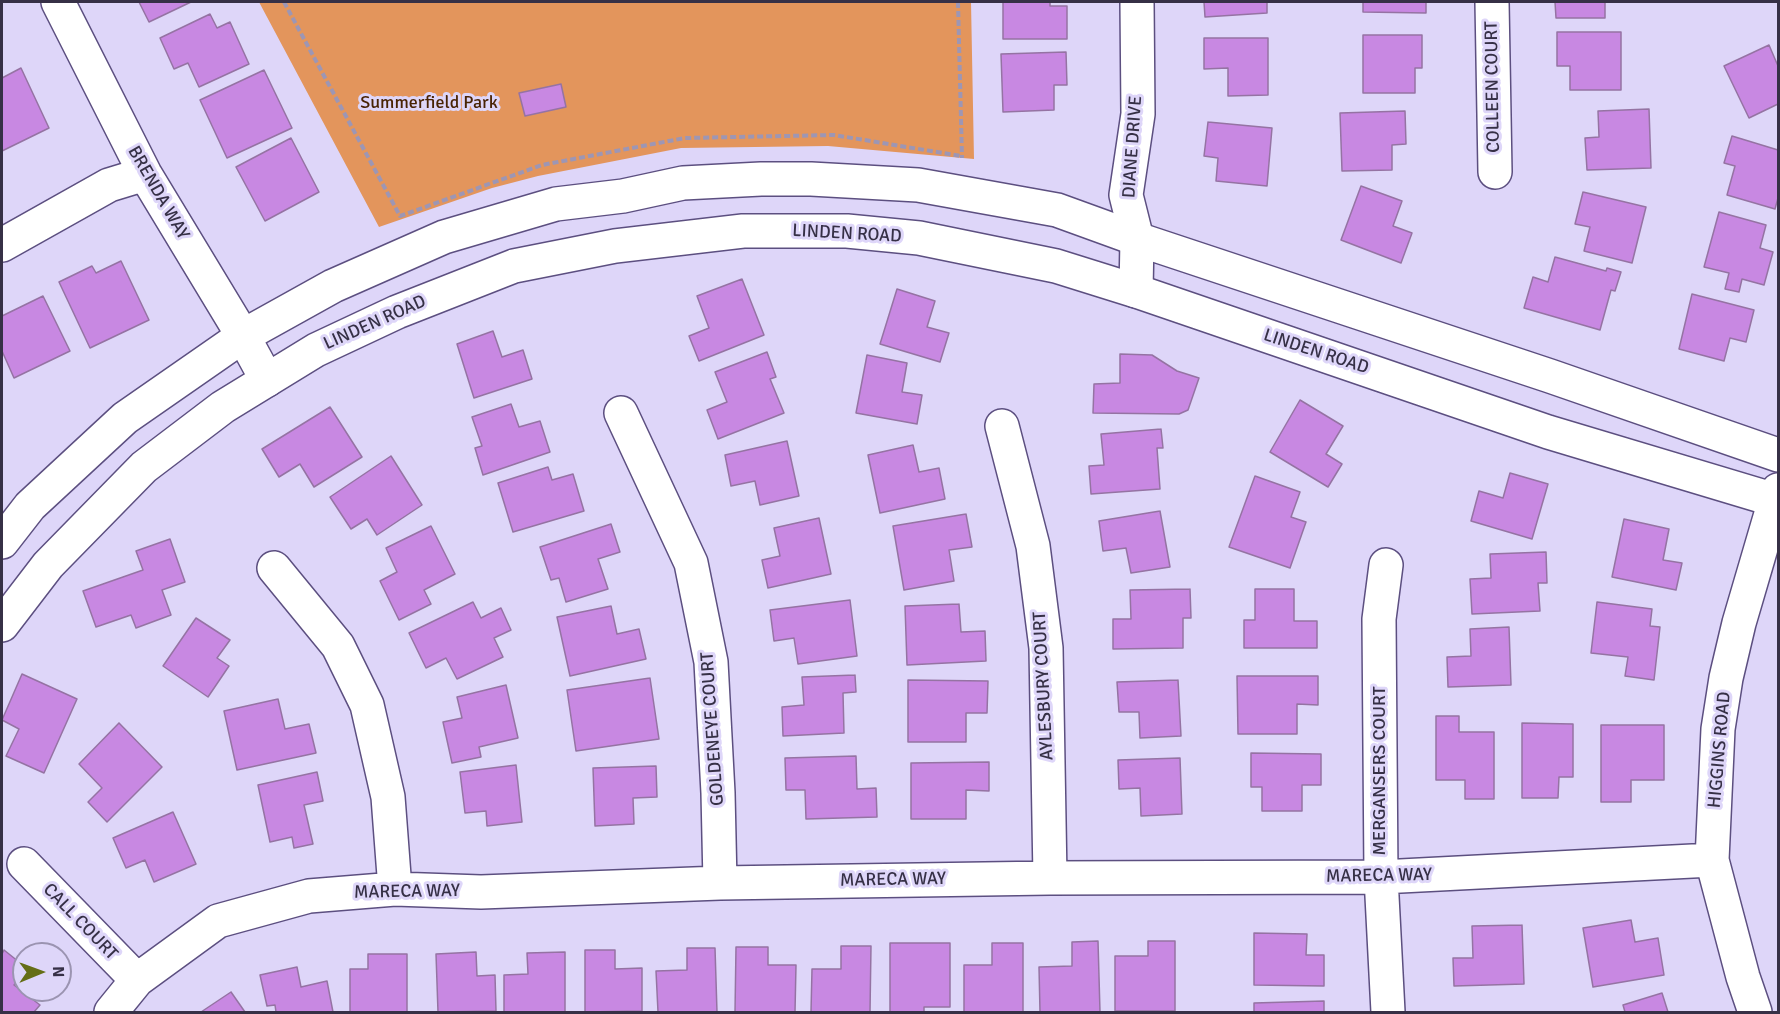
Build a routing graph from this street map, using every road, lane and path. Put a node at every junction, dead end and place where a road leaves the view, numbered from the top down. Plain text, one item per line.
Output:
1 (57, 2) edge
2 (284, 2) edge
3 (958, 2) edge
4 (1137, 2) edge
5 (1492, 2) edge
6 (1495, 172) dead end
7 (145, 174) junction
8 (976, 195) junction
9 (400, 216) dead end
10 (1137, 239) junction
11 (2, 245) edge
12 (1136, 291) junction
13 (243, 336) junction
14 (267, 380) junction
15 (621, 413) dead end
16 (1002, 426) dead end
17 (1779, 455) edge
18 (1777, 497) edge
19 (2, 543) edge
20 (1386, 566) dead end
21 (274, 568) dead end
22 (2, 624) edge
23 (1712, 860) junction
24 (24, 864) dead end
25 (1381, 877) junction
26 (1050, 878) junction
27 (720, 883) junction
28 (394, 889) junction
29 (137, 980) junction
30 (111, 1012) edge
31 (1388, 1012) edge
32 (1755, 1012) edge

1 - 7 street, BRENDA WAY
2 - 9 path
3 - 8 path
4 - 10 street, DIANE DRIVE
5 - 6 street, COLLEEN COURT
7 - 11 street
7 - 13 street, BRENDA WAY
8 - 10 street
8 - 13 street
10 - 12 street, DIANE DRIVE
10 - 17 street
12 - 14 street, LINDEN ROAD
12 - 18 street, LINDEN ROAD
13 - 14 street, BRENDA WAY
13 - 19 street
14 - 22 street, LINDEN ROAD
15 - 27 street, GOLDENEYE COURT
16 - 26 street, AYLESBURY COURT
18 - 23 street, HIGGINS ROAD
20 - 25 street, MERGANSERS COURT
21 - 28 street
23 - 25 street, MARECA WAY
23 - 32 street, HIGGINS ROAD
24 - 29 street, CALL COURT
25 - 26 street, MARECA WAY
25 - 31 street, MERGANSERS COURT
26 - 27 street, MARECA WAY
27 - 28 street, MARECA WAY
28 - 29 street, MARECA WAY
29 - 30 street, MARECA WAY

